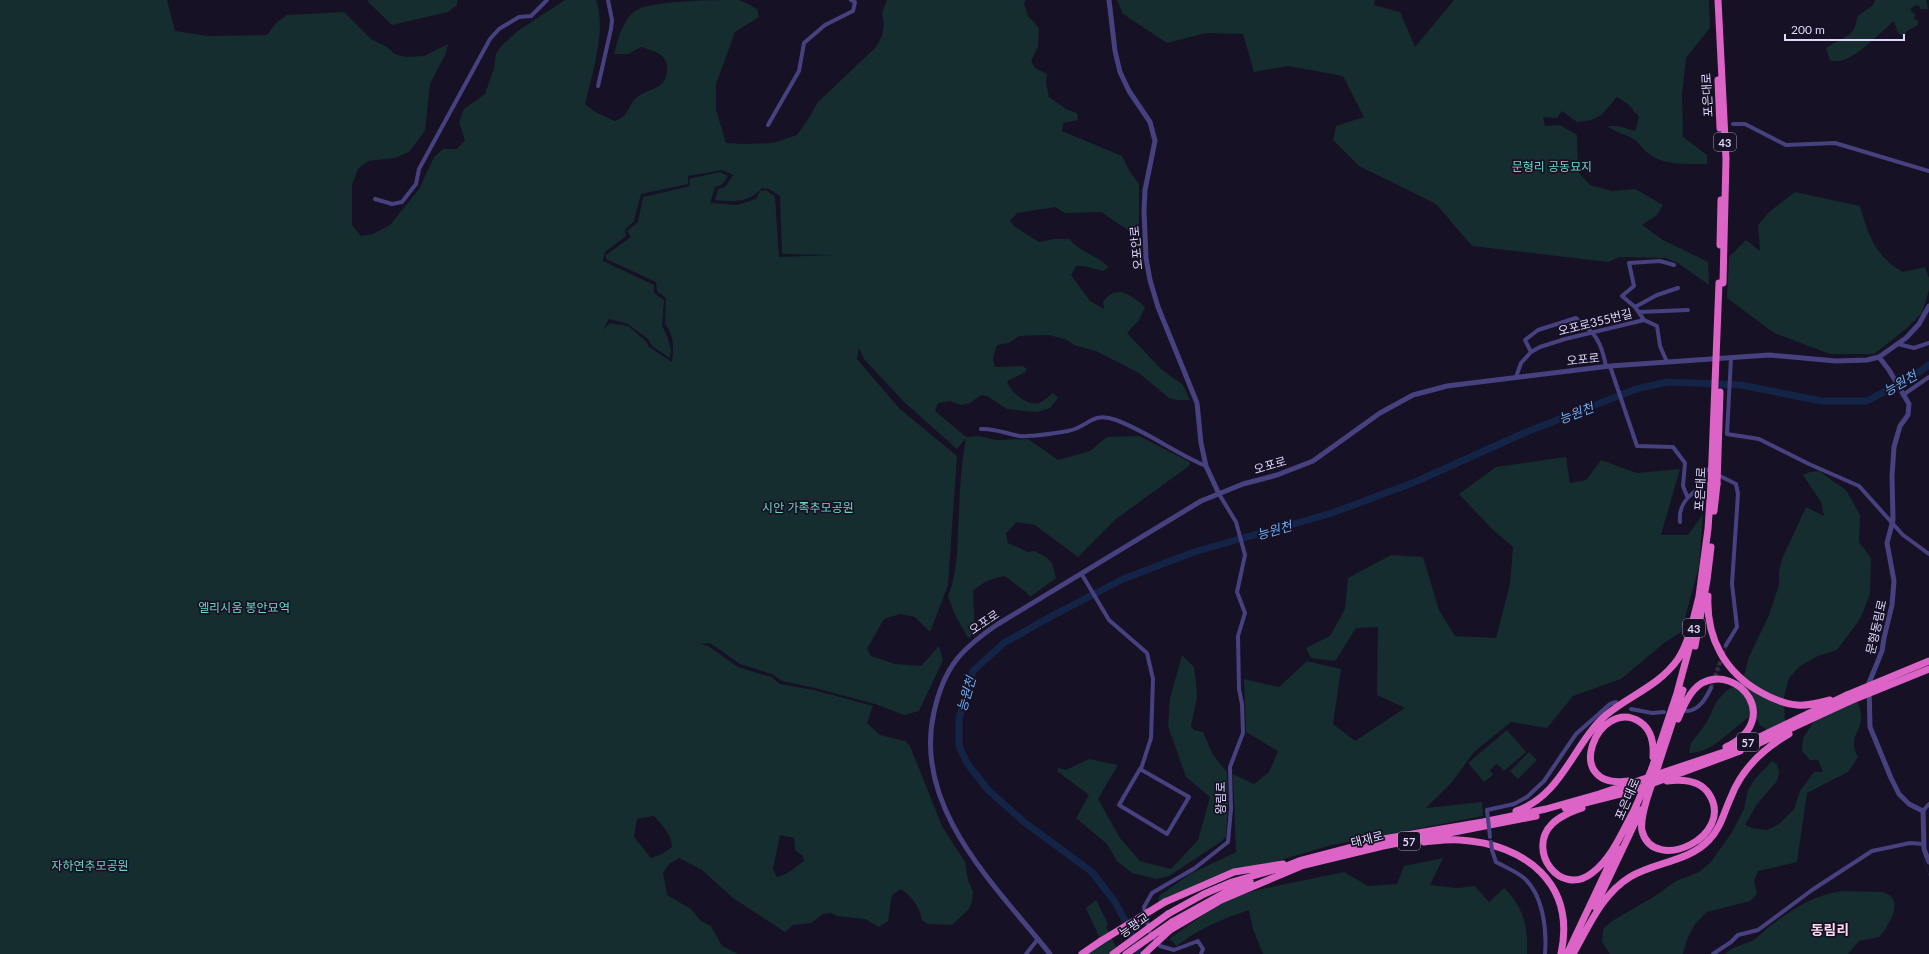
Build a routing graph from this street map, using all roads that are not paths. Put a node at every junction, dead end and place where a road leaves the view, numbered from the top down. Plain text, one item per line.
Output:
1 (548, 0) edge
2 (608, 0) edge
3 (852, 0) edge
4 (1108, 0) edge
5 (1714, 0) edge
6 (1718, 0) edge
7 (598, 86) dead end
8 (768, 124) dead end
9 (1733, 124) dead end
10 (1929, 171) edge
11 (376, 199) dead end
12 (1674, 266) dead end
13 (1721, 283) junction
14 (1678, 288) dead end
15 (1929, 306) edge
16 (1635, 307) junction
17 (1688, 310) dead end
18 (1639, 312) junction
19 (1644, 320) junction
20 (1594, 333) junction
21 (1929, 343) edge
22 (1898, 344) junction
23 (1531, 352) junction
24 (1879, 357) junction
25 (1731, 358) junction
26 (1666, 362) junction
27 (1608, 366) junction
28 (1516, 377) junction
29 (1929, 377) edge
30 (1903, 394) junction
31 (981, 429) dead end
32 (1206, 466) junction
33 (1714, 484) junction
34 (1218, 494) junction
35 (1687, 496) junction
36 (1680, 522) dead end
37 (1892, 524) junction
38 (1712, 537) junction
39 (1929, 554) edge
40 (1081, 573) junction
41 (1700, 593) junction
42 (1726, 645) tunnel mouth
43 (1929, 661) edge
44 (1929, 669) edge
45 (1711, 688) tunnel mouth
46 (1849, 698) junction
47 (1616, 702) dead end
48 (1631, 709) dead end
49 (1686, 711) dead end
50 (1664, 712) dead end
51 (1828, 712) junction
52 (1664, 752) junction
53 (1686, 766) junction
54 (1655, 767) junction
55 (1140, 769) junction
56 (1645, 778) junction
57 (1655, 783) junction
58 (1648, 795) junction
59 (1610, 797) junction
60 (1929, 804) edge
61 (1923, 811) junction
62 (1633, 812) junction
63 (1483, 822) junction
64 (1924, 844) junction
65 (1384, 846) junction
66 (1927, 857) edge
67 (1301, 863) junction
68 (1168, 914) joint
69 (1038, 939) junction
70 (1026, 954) edge
71 (1050, 954) edge
72 (1082, 954) edge
73 (1113, 954) edge
74 (1126, 954) edge
75 (1144, 954) edge
76 (1202, 954) edge
77 (1545, 954) edge
78 (1561, 954) edge
79 (1567, 954) edge
80 (1573, 954) edge
81 (1713, 954) edge

1 - 11 street
2 - 7 street
3 - 8 street
4 - 32 street, 오포안로
5 - 13 highway, 포은대로 / 43
6 - 13 highway, 포은대로 / 43
9 - 10 street
12 - 16 street
13 - 33 highway, 43, bridge
14 - 16 street
15 - 22 street, 오포로
16 - 18 street
17 - 18 street
18 - 19 street
19 - 20 street, 오포로355번길
19 - 26 street, 오포로355번길
20 - 23 street, 오포로355번길
20 - 23 street
20 - 27 street
21 - 22 street
22 - 24 street, 오포로
23 - 28 street, 오포로355번길
24 - 25 street, 오포로
24 - 30 street, 문형동림로
25 - 26 street, 오포로
25 - 37 street
26 - 27 street, 오포로
27 - 28 street, 오포로
27 - 35 street
28 - 34 street, 오포로
29 - 30 street
30 - 37 street, 문형동림로
31 - 32 street
32 - 34 street, 오포안로
33 - 38 highway, 포은대로 / 43
33 - 41 highway, 포은대로 / 43
34 - 40 street, 오포로
34 - 76 street, 왕림로
35 - 36 street
35 - 42 street
37 - 39 street
37 - 61 street, 문형동림로
38 - 46 highway
38 - 52 highway, 포은대로 / 43
40 - 55 street
40 - 69 street, 오포로
41 - 54 highway, 포은대로 / 43
41 - 63 highway
43 - 46 highway, 57, bridge
44 - 46 highway, 57, bridge
45 - 49 street
46 - 51 highway, 57
46 - 53 highway, 57
47 - 77 street, bridge
48 - 50 street
51 - 57 highway, 57
51 - 80 highway
52 - 53 highway
52 - 54 highway, 포은대로 / 43
53 - 56 highway, 57
54 - 56 highway
54 - 58 highway, 43, bridge
54 - 62 highway, 포은대로 / 43, bridge
55 - 55 street
56 - 63 highway, 57
57 - 58 highway
57 - 59 highway, 태재로 / 57
58 - 80 highway, 포은대로 / 43
59 - 62 highway
59 - 65 highway, 태재로 / 57
60 - 61 street
61 - 64 street
62 - 79 highway, 포은대로 / 43
63 - 67 highway, 태재로 / 57
64 - 66 street
64 - 81 street
65 - 67 highway, 태재로 / 57
65 - 78 highway
67 - 68 highway, 태재로 / 57
67 - 72 highway, bridge
67 - 74 highway, 태재로 / 57, bridge
67 - 75 highway, bridge
68 - 73 highway, 능평교 / 57, bridge
69 - 70 street
69 - 71 street, 오포로

